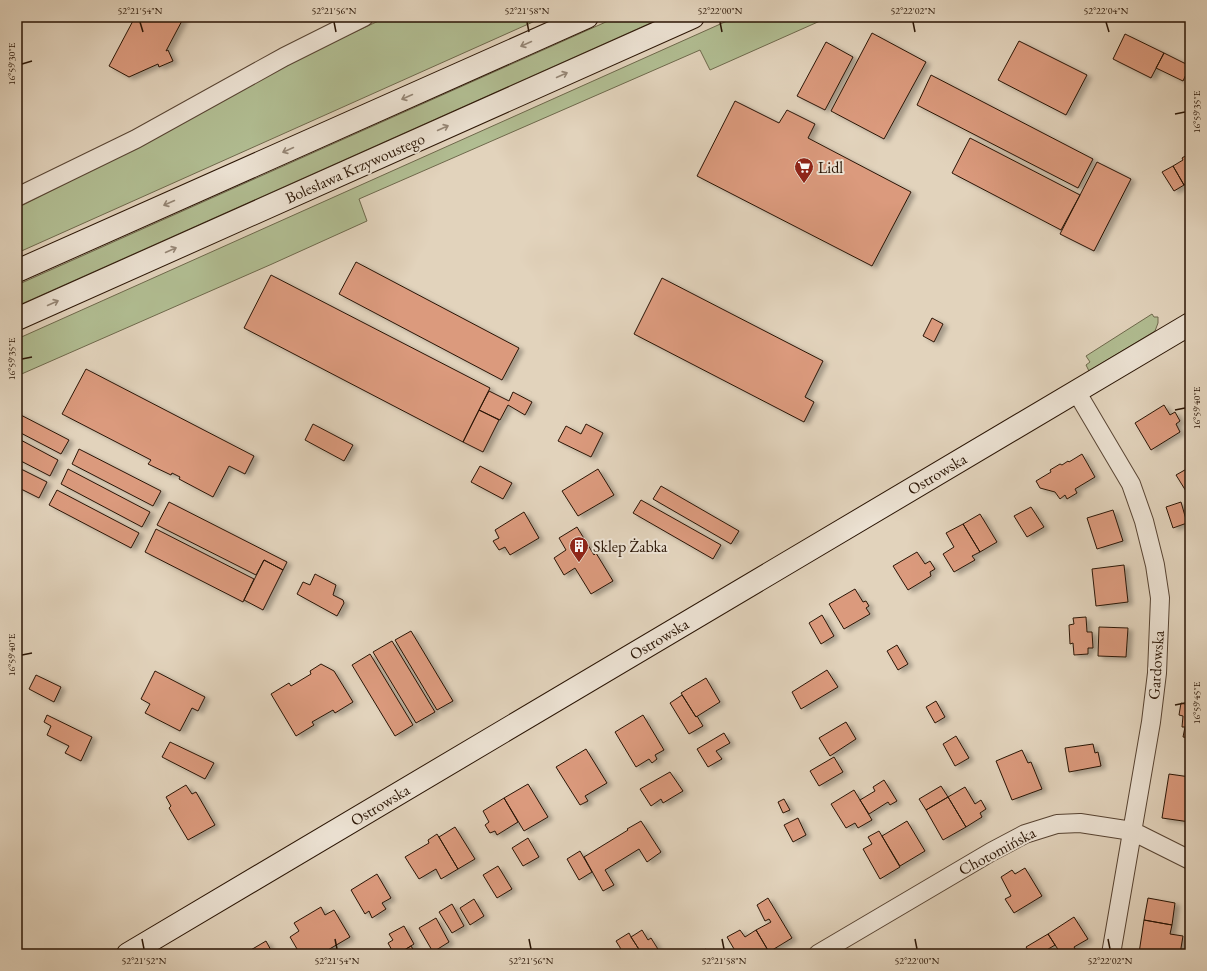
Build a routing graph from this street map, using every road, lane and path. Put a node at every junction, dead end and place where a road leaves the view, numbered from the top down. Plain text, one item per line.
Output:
1 (364, 17) edge
2 (587, 17) edge
3 (693, 17) edge
4 (17, 197) edge
5 (17, 271) edge
6 (17, 319) edge
7 (1190, 324) edge
8 (1076, 391) junction
9 (1132, 831) junction
10 (1190, 860) edge
11 (128, 954) edge
12 (818, 954) edge
13 (1110, 954) edge

1 - 4 street
2 -> 5 main road
6 -> 3 main road, Bolesława Krzywoustego
7 - 8 main road, Ostrowska
8 - 9 street, Gardowska
8 - 11 main road, Ostrowska
9 - 10 street, Chotomińska
9 - 12 street, Chotomińska
9 - 13 street, Gardowska

